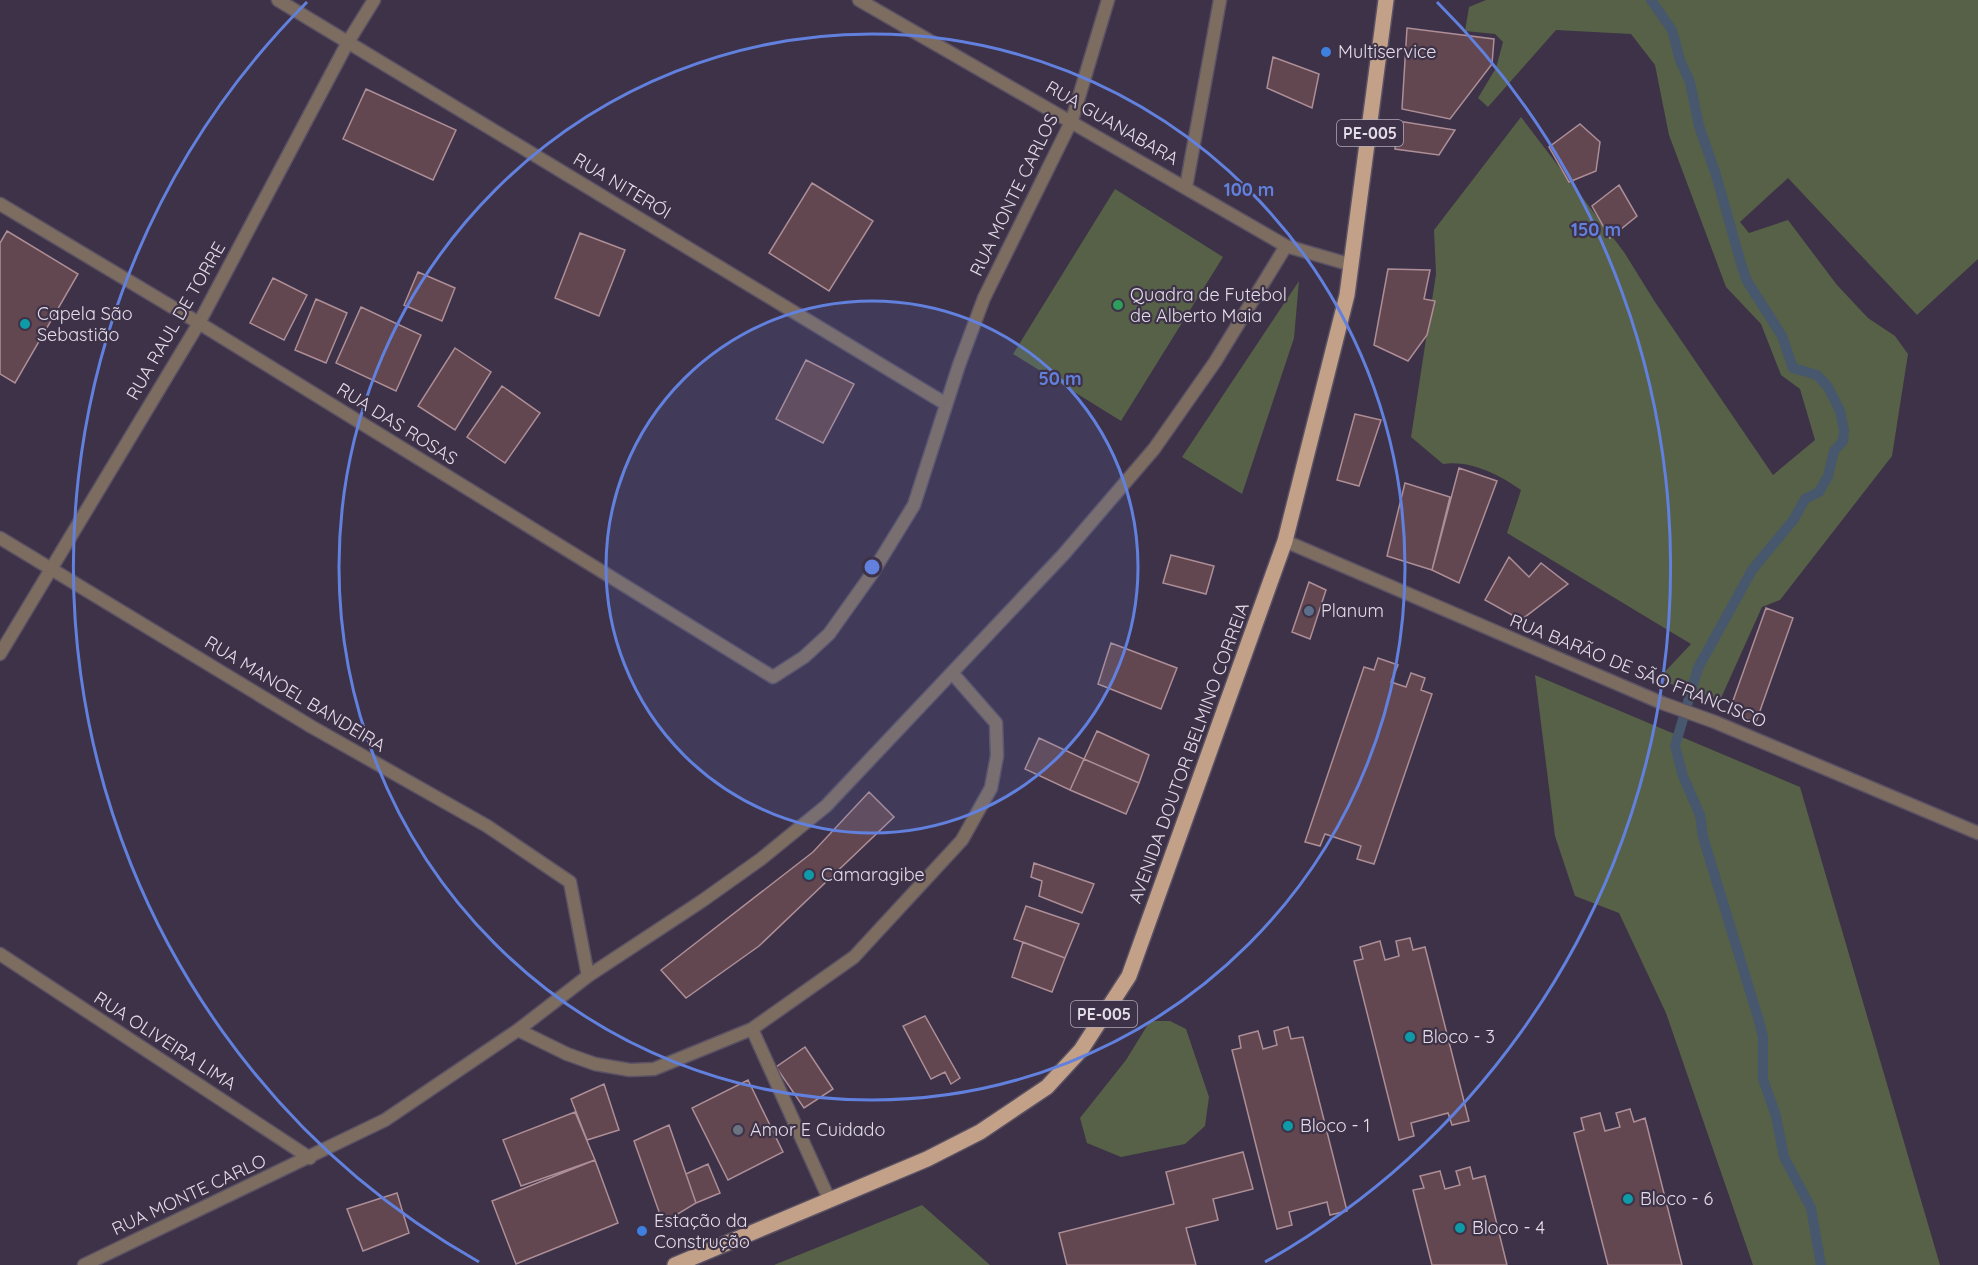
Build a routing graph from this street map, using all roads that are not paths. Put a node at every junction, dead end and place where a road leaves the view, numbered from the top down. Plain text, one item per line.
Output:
1 (278, 0) edge
2 (374, 0) edge
3 (859, 0) edge
4 (1108, 0) edge
5 (1220, 0) edge
6 (1386, 0) edge
7 (348, 42) junction
8 (1072, 120) junction
9 (1186, 187) junction
10 (0, 204) edge
11 (1287, 246) junction
12 (1352, 265) junction
13 (200, 323) junction
14 (946, 404) junction
15 (0, 538) edge
16 (1285, 542) junction
17 (50, 567) junction
18 (0, 654) edge
19 (953, 674) junction
20 (773, 677) joint
21 (1978, 833) edge
22 (0, 954) edge
23 (588, 976) junction
24 (752, 1029) junction
25 (518, 1030) junction
26 (310, 1158) junction
27 (829, 1198) junction
28 (84, 1265) edge
29 (675, 1265) edge

1 - 7 street, RUA NITERÓI
2 - 7 street, RUA RAUL DE TORRE
3 - 8 street, RUA GUANABARA
4 - 8 street, RUA MONTE CARLOS
5 - 9 street
6 - 12 main road, AVENIDA DOUTOR BELMINO CORREIA / PE-005
7 - 13 street, RUA RAUL DE TORRE
7 - 14 street, RUA NITERÓI
8 - 9 street, RUA GUANABARA
8 - 14 street, RUA MONTE CARLOS
9 - 11 street, RUA GUANABARA
10 - 13 street, RUA DAS ROSAS
11 - 12 street, RUA GUANABARA
11 - 19 street, RUA MONTE CARLO
12 - 16 main road, AVENIDA DOUTOR BELMINO CORREIA / PE-005
13 - 17 street, RUA RAUL DE TORRE
13 - 20 street, RUA DAS ROSAS
14 - 20 street, RUA MONTE CARLOS
15 - 17 street, RUA MANOEL BANDEIRA
16 - 21 street, RUA BARÃO DE SÃO FRANCISCO
16 - 27 main road, AVENIDA DOUTOR BELMINO CORREIA / PE-005
17 - 18 street, RUA RAUL DE TORRE
17 - 23 street, RUA MANOEL BANDEIRA
19 - 23 street, RUA MONTE CARLO
19 - 24 street
22 - 26 street, RUA OLIVEIRA LIMA
23 - 25 street, RUA MONTE CARLO
24 - 25 street
24 - 27 street
25 - 26 street, RUA MONTE CARLO
26 - 28 street, RUA MONTE CARLO
27 - 29 main road, AVENIDA DOUTOR BELMINO CORREIA / PE-005

